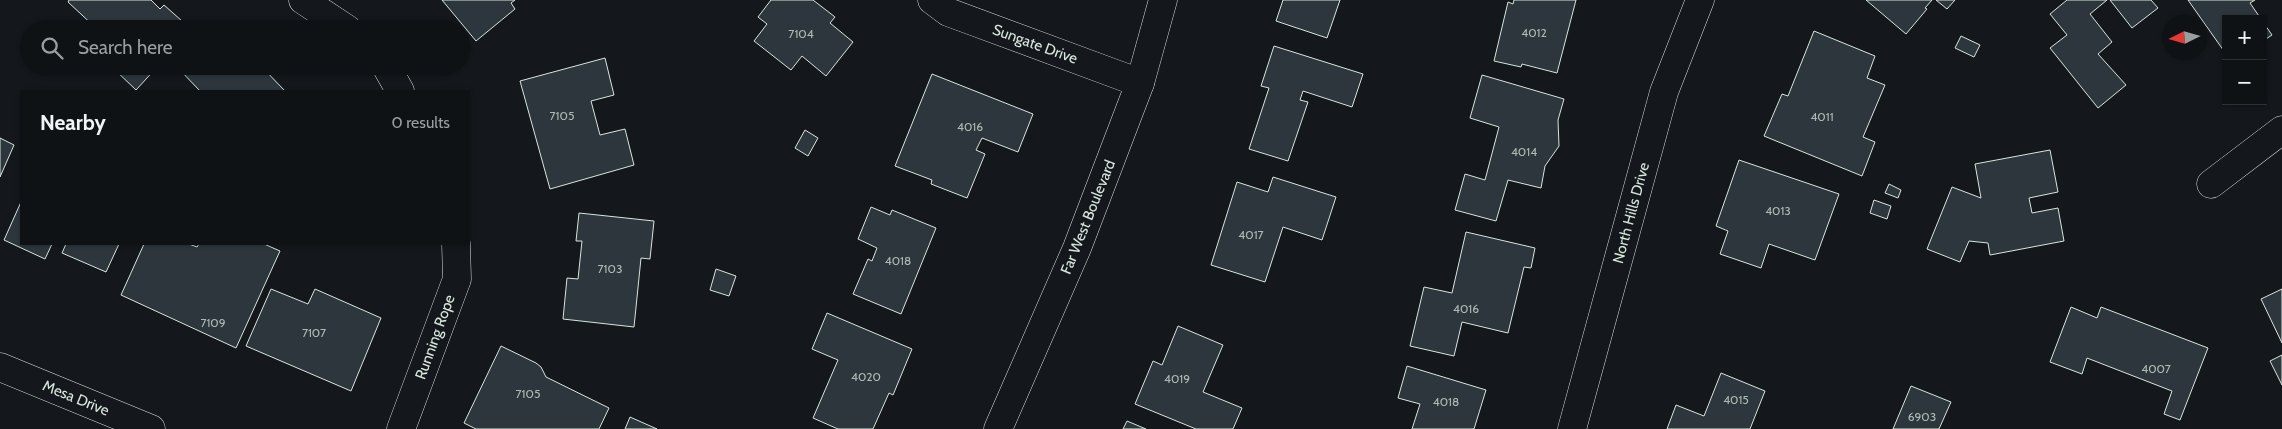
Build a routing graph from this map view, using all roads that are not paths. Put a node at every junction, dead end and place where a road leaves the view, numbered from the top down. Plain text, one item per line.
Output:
1 (303, 0) edge
2 (932, 0) edge
3 (1163, 0) edge
4 (1700, 0) edge
5 (333, 20) edge
6 (391, 75) edge
7 (1140, 83) junction
8 (399, 90) edge
9 (2282, 130) edge
10 (2211, 184) dead end
11 (456, 245) edge
12 (0, 368) edge
13 (151, 429) edge
14 (401, 429) edge
15 (998, 429) edge
16 (1572, 429) edge

1 - 5 street
2 - 7 street, Sungate Drive
3 - 7 street, Far West Boulevard
4 - 16 street, North Hills Drive
6 - 8 street
7 - 15 street, Far West Boulevard
9 - 10 street
11 - 14 street, Running Rope
12 - 13 street, Mesa Drive

